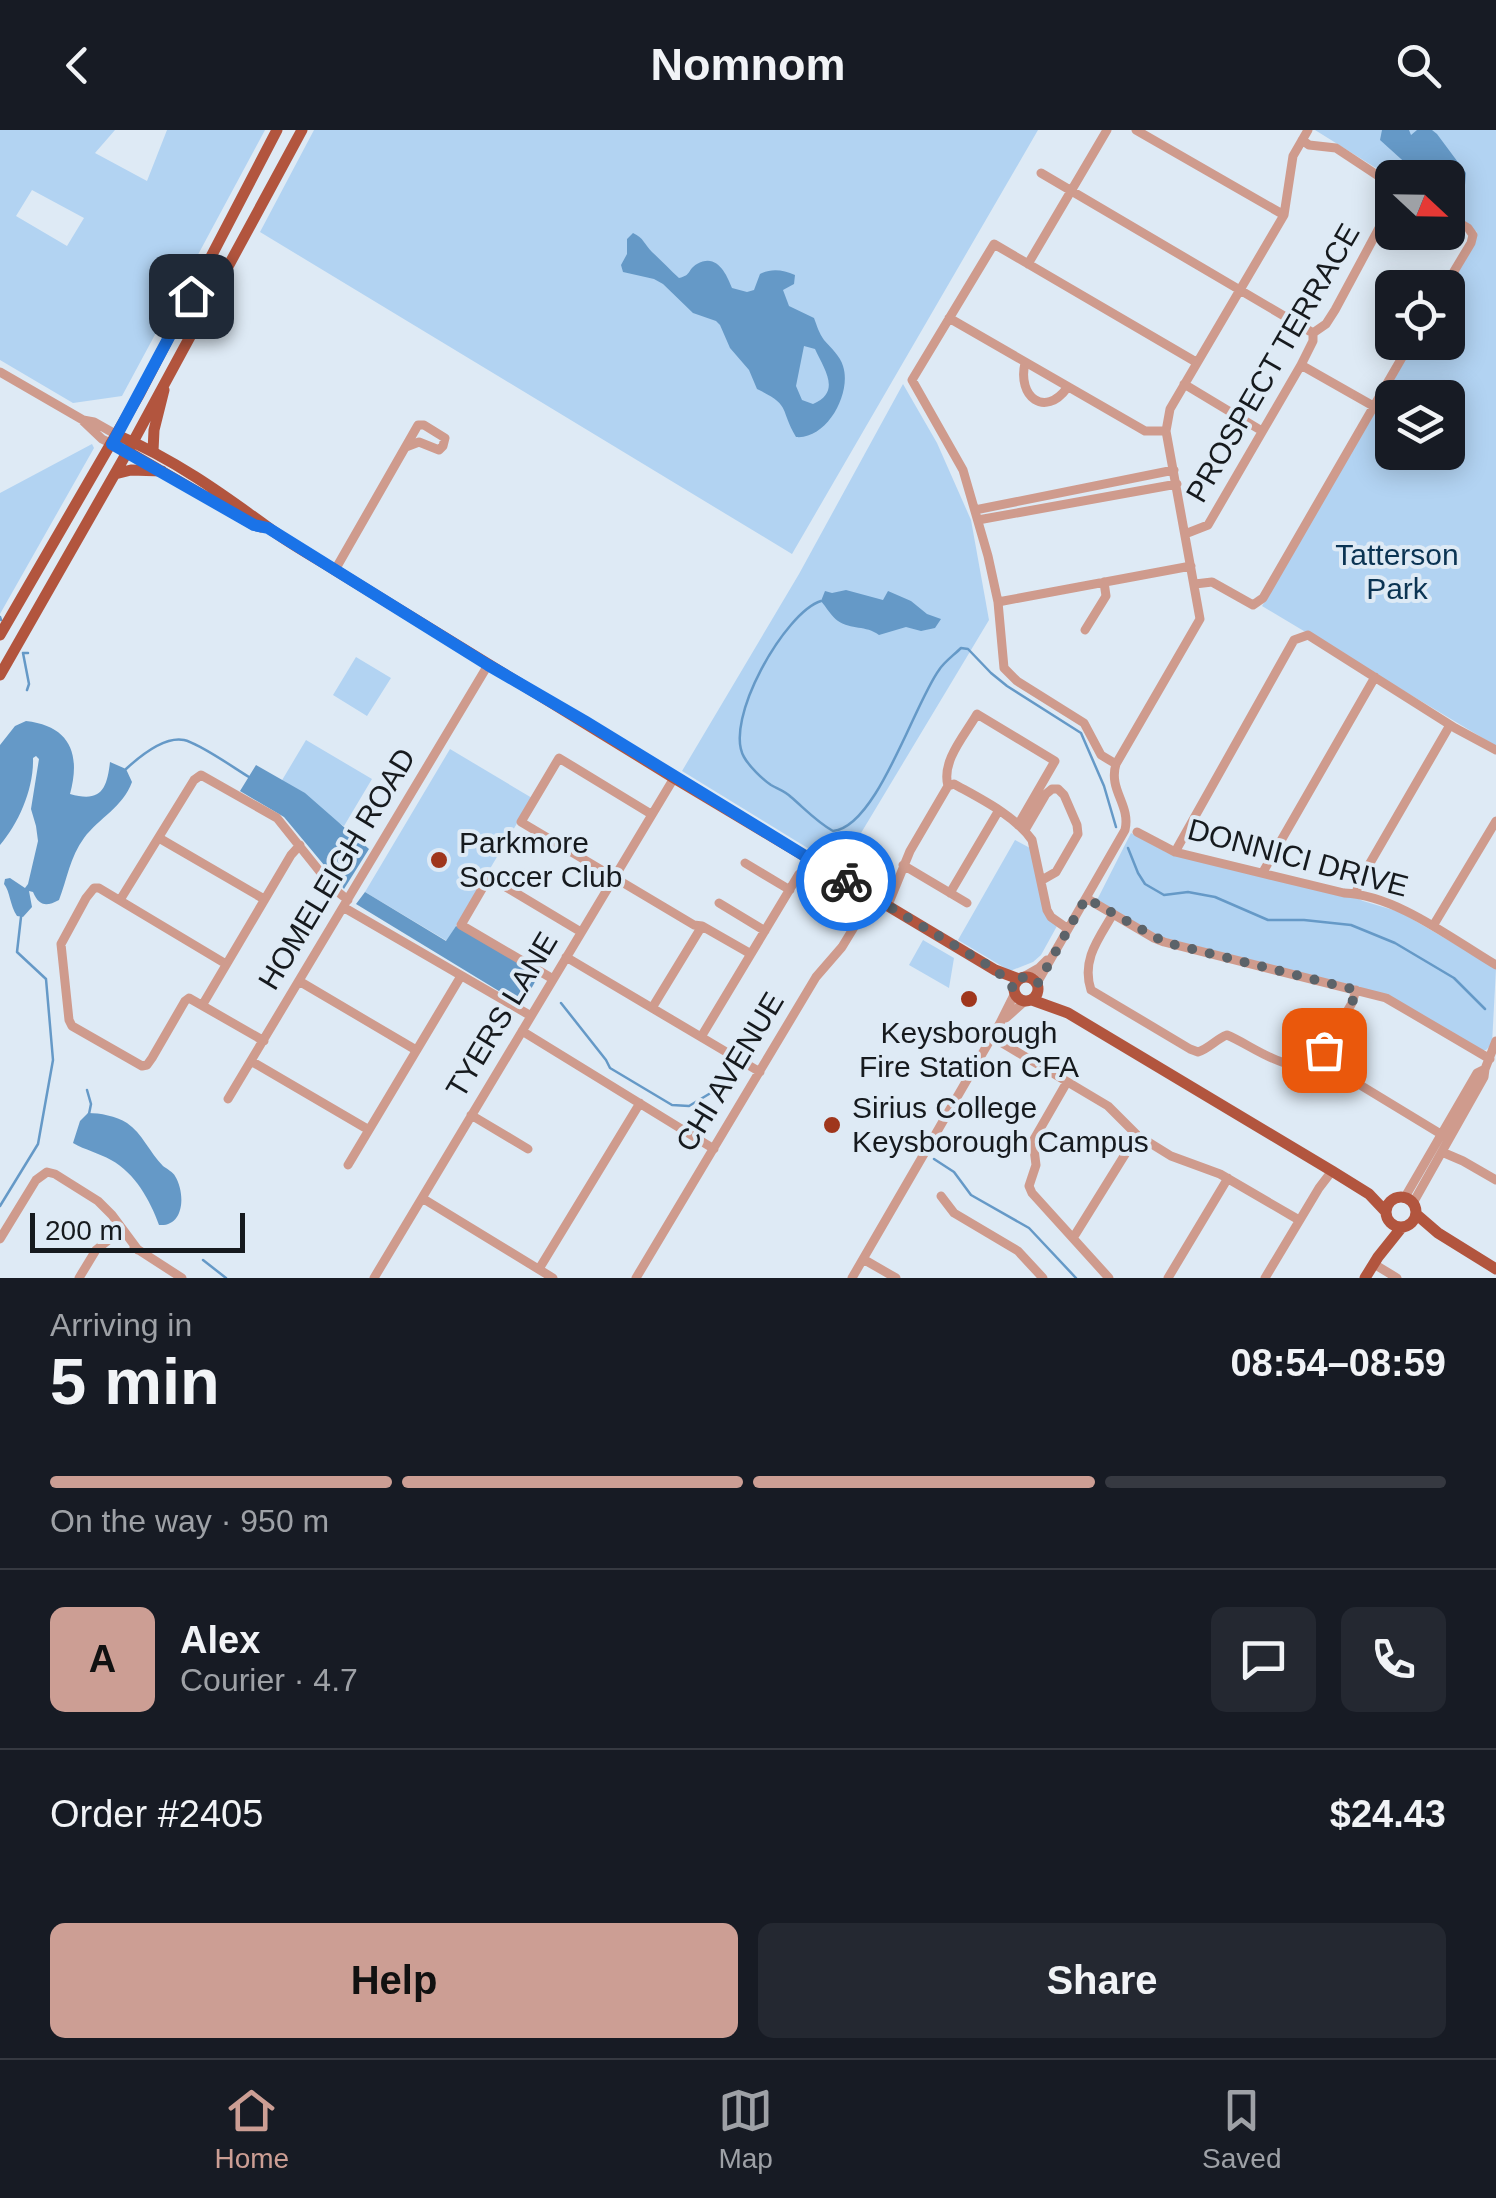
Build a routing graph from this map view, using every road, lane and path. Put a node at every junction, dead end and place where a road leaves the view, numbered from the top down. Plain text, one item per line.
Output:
1 (277, 130) edge
2 (302, 130) edge
3 (1108, 130) edge
4 (1136, 130) edge
5 (1305, 135) edge
6 (1041, 173) dead end
7 (1375, 174) edge
8 (1072, 191) junction
9 (1284, 215) junction
10 (1465, 226) edge
11 (1375, 236) edge
12 (1028, 264) junction
13 (1455, 270) edge
14 (1240, 289) junction
15 (949, 318) junction
16 (1313, 332) junction
17 (1196, 362) junction
18 (1025, 363) junction
19 (1302, 365) junction
20 (0, 372) edge
21 (166, 381) junction
22 (1184, 384) junction
23 (1067, 388) junction
24 (1375, 407) joint
25 (1166, 430) junction
26 (1262, 431) junction
27 (114, 439) junction
28 (130, 446) junction
29 (406, 447) dead end
30 (153, 451) junction
31 (1174, 470) junction
32 (162, 471) junction
33 (115, 474) junction
34 (1177, 484) junction
35 (977, 515) junction
36 (268, 528) junction
37 (1185, 534) junction
38 (1192, 566) junction
39 (335, 570) junction
40 (1104, 582) junction
41 (1195, 584) junction
42 (998, 602) junction
43 (1085, 630) dead end
44 (0, 635) edge
45 (488, 665) junction
46 (0, 675) edge
47 (1374, 677) junction
48 (1450, 725) junction
49 (1496, 750) edge
50 (1116, 764) junction
51 (674, 778) junction
52 (948, 786) junction
53 (999, 810) junction
54 (651, 814) junction
55 (1496, 821) edge
56 (1021, 828) junction
57 (1138, 832) dead end
58 (160, 838) junction
59 (300, 845) junction
60 (1175, 852) junction
61 (746, 863) dead end
62 (903, 865) junction
63 (1263, 872) junction
64 (800, 874) dead end
65 (613, 877) junction
66 (1042, 880) junction
67 (790, 890) junction
68 (950, 893) junction
69 (1356, 894) junction
70 (873, 896) junction
71 (1086, 898) junction
72 (264, 899) junction
73 (120, 900) junction
74 (719, 903) dead end
75 (346, 904) junction
76 (967, 904) dead end
77 (888, 905) junction
78 (1113, 914) junction
79 (702, 926) junction
80 (1434, 926) junction
81 (1068, 928) junction
82 (765, 931) junction
83 (581, 932) junction
84 (751, 954) junction
85 (566, 957) junction
86 (226, 964) junction
87 (1496, 965) edge
88 (461, 976) junction
89 (553, 979) junction
90 (299, 981) junction
91 (1026, 989) junction
92 (1356, 990) junction
93 (203, 1004) junction
94 (652, 1008) junction
95 (531, 1016) junction
96 (522, 1032) junction
97 (701, 1037) junction
98 (992, 1038) junction
99 (264, 1041) junction
100 (1496, 1041) edge
101 (416, 1050) junction
102 (1319, 1060) junction
103 (251, 1061) junction
104 (1487, 1064) junction
105 (760, 1072) junction
106 (1496, 1076) edge
107 (1068, 1082) junction
108 (228, 1099) dead end
109 (640, 1103) junction
110 (472, 1115) junction
111 (368, 1130) junction
112 (1137, 1135) junction
113 (1009, 1138) dead end
114 (1445, 1143) junction
115 (1033, 1147) junction
116 (528, 1149) dead end
117 (714, 1149) junction
118 (348, 1165) dead end
119 (1330, 1170) junction
120 (1228, 1178) junction
121 (1496, 1180) edge
122 (941, 1196) dead end
123 (422, 1198) junction
124 (1402, 1212) junction
125 (1299, 1220) junction
126 (120, 1231) junction
127 (1073, 1238) junction
128 (0, 1239) edge
129 (863, 1259) junction
130 (1376, 1261) junction
131 (539, 1269) junction
132 (1496, 1269) edge
133 (378, 1277) edge
134 (78, 1278) edge
135 (182, 1278) edge
136 (553, 1278) edge
137 (636, 1278) edge
138 (852, 1278) edge
139 (896, 1278) edge
140 (1043, 1278) edge
141 (1109, 1278) edge
142 (1168, 1278) edge
143 (1265, 1278) edge
144 (1365, 1278) edge
145 (1397, 1278) edge

1 - 27 main road
2 - 21 main road
3 - 8 street
4 - 9 street
5 - 7 street
5 - 9 street
6 - 8 street
8 - 12 street
8 - 14 street
9 - 14 street
10 - 13 street
11 - 16 street, PROSPECT TERRACE
12 - 15 street
12 - 17 street
14 - 16 street
14 - 17 street
15 - 18 street
15 - 35 street
16 - 19 street, PROSPECT TERRACE
17 - 22 street
18 - 23 street
18 - 23 street
19 - 24 street
19 - 26 street, PROSPECT TERRACE
20 - 27 street
21 - 28 main road
21 - 30 main road
22 - 25 street
22 - 26 street
23 - 25 street
24 - 41 street
25 - 31 street
26 - 37 street, PROSPECT TERRACE
27 - 28 main road
27 - 44 main road
28 - 30 main road
28 - 32 main road
28 - 33 main road
29 - 39 street
30 - 36 main road
31 - 34 street
31 - 35 street
32 - 33 main road
32 - 36 main road
33 - 46 main road
34 - 35 street
34 - 37 street
35 - 42 street
36 - 39 main road
37 - 38 street
38 - 40 street
38 - 41 street
39 - 45 main road
40 - 42 street
40 - 43 street
41 - 50 street
42 - 50 street
45 - 51 main road
45 - 75 street, HOMELEIGH ROAD
47 - 48 street
47 - 60 street
47 - 63 street
48 - 49 street
48 - 69 street
50 - 71 street
51 - 54 street, TYERS LANE
51 - 70 main road
52 - 53 street
52 - 56 street
52 - 62 street
53 - 56 street
53 - 68 street
54 - 65 street, TYERS LANE
54 - 65 street
55 - 80 street
56 - 66 street
56 - 66 street
57 - 60 street, DONNICI DRIVE
58 - 59 street
58 - 72 street
58 - 73 street
59 - 72 street
59 - 75 street
60 - 63 street, DONNICI DRIVE
61 - 67 street
62 - 68 street
62 - 77 street
63 - 69 street, DONNICI DRIVE
64 - 67 street
65 - 79 street
65 - 83 street, TYERS LANE
66 - 81 street
67 - 82 street
68 - 76 street
69 - 80 street, DONNICI DRIVE
70 - 77 main road
70 - 105 street, CHI AVENUE
71 - 78 street
71 - 81 street
72 - 86 street
73 - 86 street
73 - 93 street
74 - 82 street
75 - 88 street
75 - 90 street, HOMELEIGH ROAD
77 - 91 main road
78 - 92 street
78 - 102 street
79 - 84 street
79 - 94 street
80 - 87 street, DONNICI DRIVE
81 - 91 street
82 - 84 street
83 - 85 street, TYERS LANE
83 - 89 street
84 - 97 street
85 - 89 street, TYERS LANE
85 - 94 street
86 - 93 street
88 - 95 street
88 - 101 street
89 - 95 street, TYERS LANE
90 - 99 street, HOMELEIGH ROAD
90 - 101 street
91 - 98 street
91 - 119 main road
92 - 102 street
92 - 104 street
93 - 99 street
94 - 97 street
95 - 96 street, TYERS LANE
96 - 109 street
96 - 110 street, TYERS LANE
97 - 105 street
98 - 107 street
98 - 129 street
99 - 103 street, HOMELEIGH ROAD
100 - 104 street
101 - 111 street
102 - 114 street
103 - 108 street, HOMELEIGH ROAD
103 - 111 street
104 - 106 street
104 - 114 street
105 - 117 street, CHI AVENUE
107 - 112 street
107 - 115 street
109 - 117 street
109 - 131 street
110 - 116 street
110 - 123 street, TYERS LANE
111 - 118 street
112 - 120 street
112 - 127 street
113 - 115 street
114 - 121 street
114 - 124 street
114 - 124 street
115 - 127 street
117 - 137 street, CHI AVENUE
119 - 124 main road
119 - 125 street
120 - 125 street
120 - 142 street
122 - 140 street
123 - 131 street
123 - 133 street, TYERS LANE
124 - 130 main road
124 - 132 main road
125 - 143 street
126 - 128 street
126 - 134 street
126 - 135 street
127 - 141 street
129 - 138 street
129 - 139 street
130 - 144 main road
130 - 145 street
131 - 136 street

